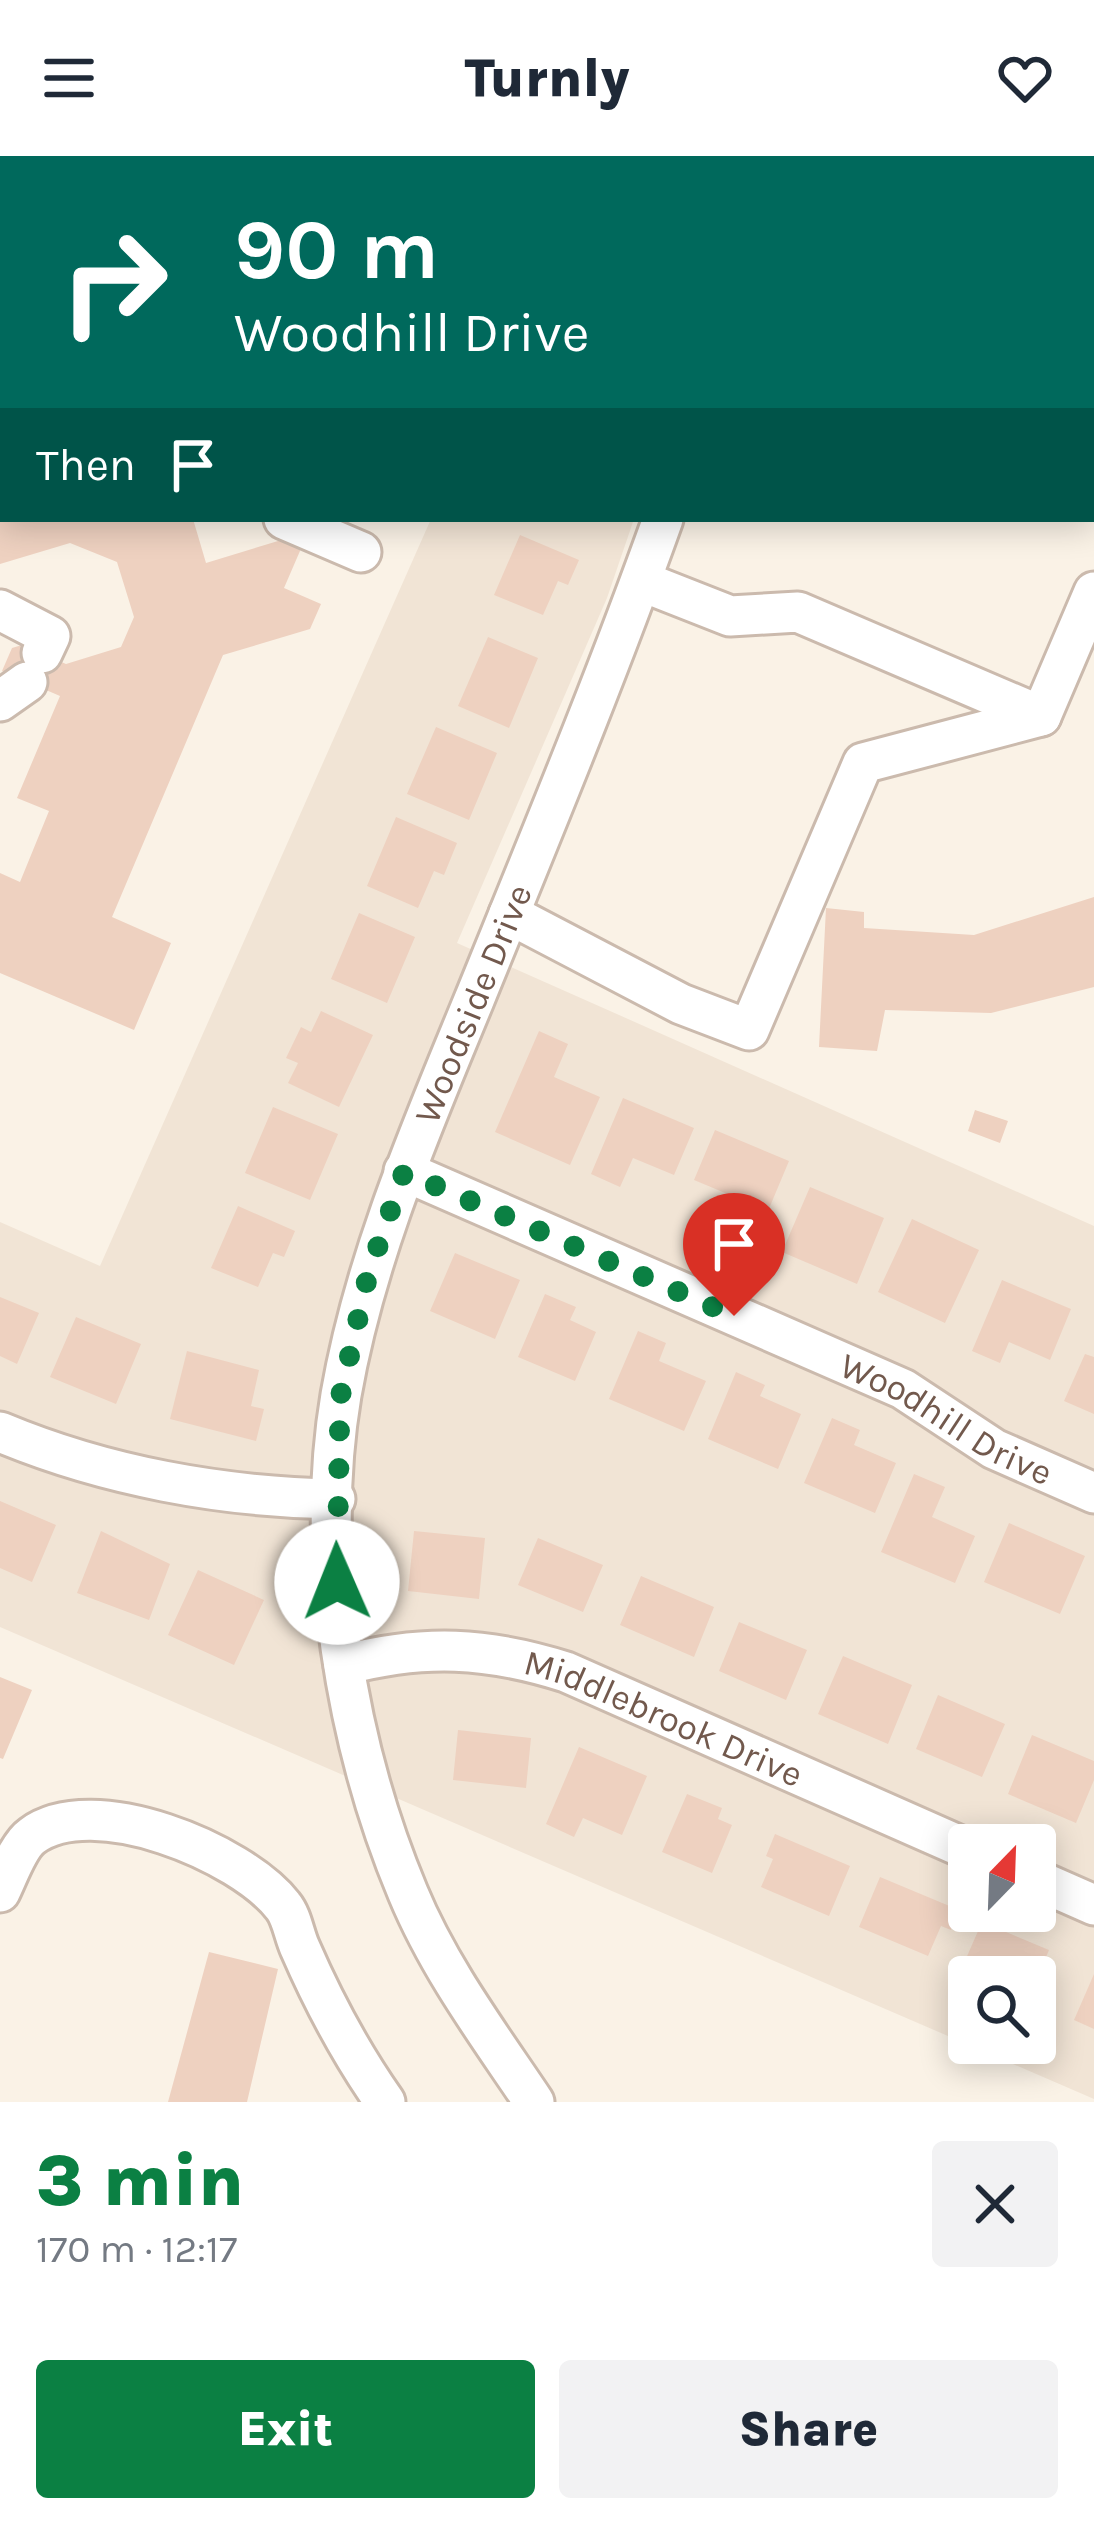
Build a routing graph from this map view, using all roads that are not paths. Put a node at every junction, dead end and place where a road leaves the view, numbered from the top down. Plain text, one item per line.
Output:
1 (291, 522) edge
2 (662, 522) edge
3 (361, 552) dead end
4 (641, 580) junction
5 (1094, 592) edge
6 (0, 610) edge
7 (23, 678) edge
8 (1041, 716) junction
9 (509, 914) junction
10 (404, 1172) junction
11 (0, 1432) edge
12 (1094, 1493) edge
13 (335, 1499) junction
14 (344, 1665) junction
15 (948, 1841) edge
16 (1056, 1888) edge
17 (0, 1892) edge
18 (1094, 1905) edge
19 (385, 2102) edge
20 (534, 2102) edge

1 - 3 street
2 - 4 street, Woodside Drive
4 - 8 street
4 - 9 street, Woodside Drive
5 - 8 street
6 - 7 street
8 - 9 street
9 - 10 street, Woodside Drive
10 - 12 street, Woodhill Drive
10 - 13 street, Woodside Drive
11 - 13 street
13 - 14 street, Woodside Drive
14 - 15 street, Middlebrook Drive
14 - 20 street, Woodside Drive
16 - 18 street
17 - 19 street

